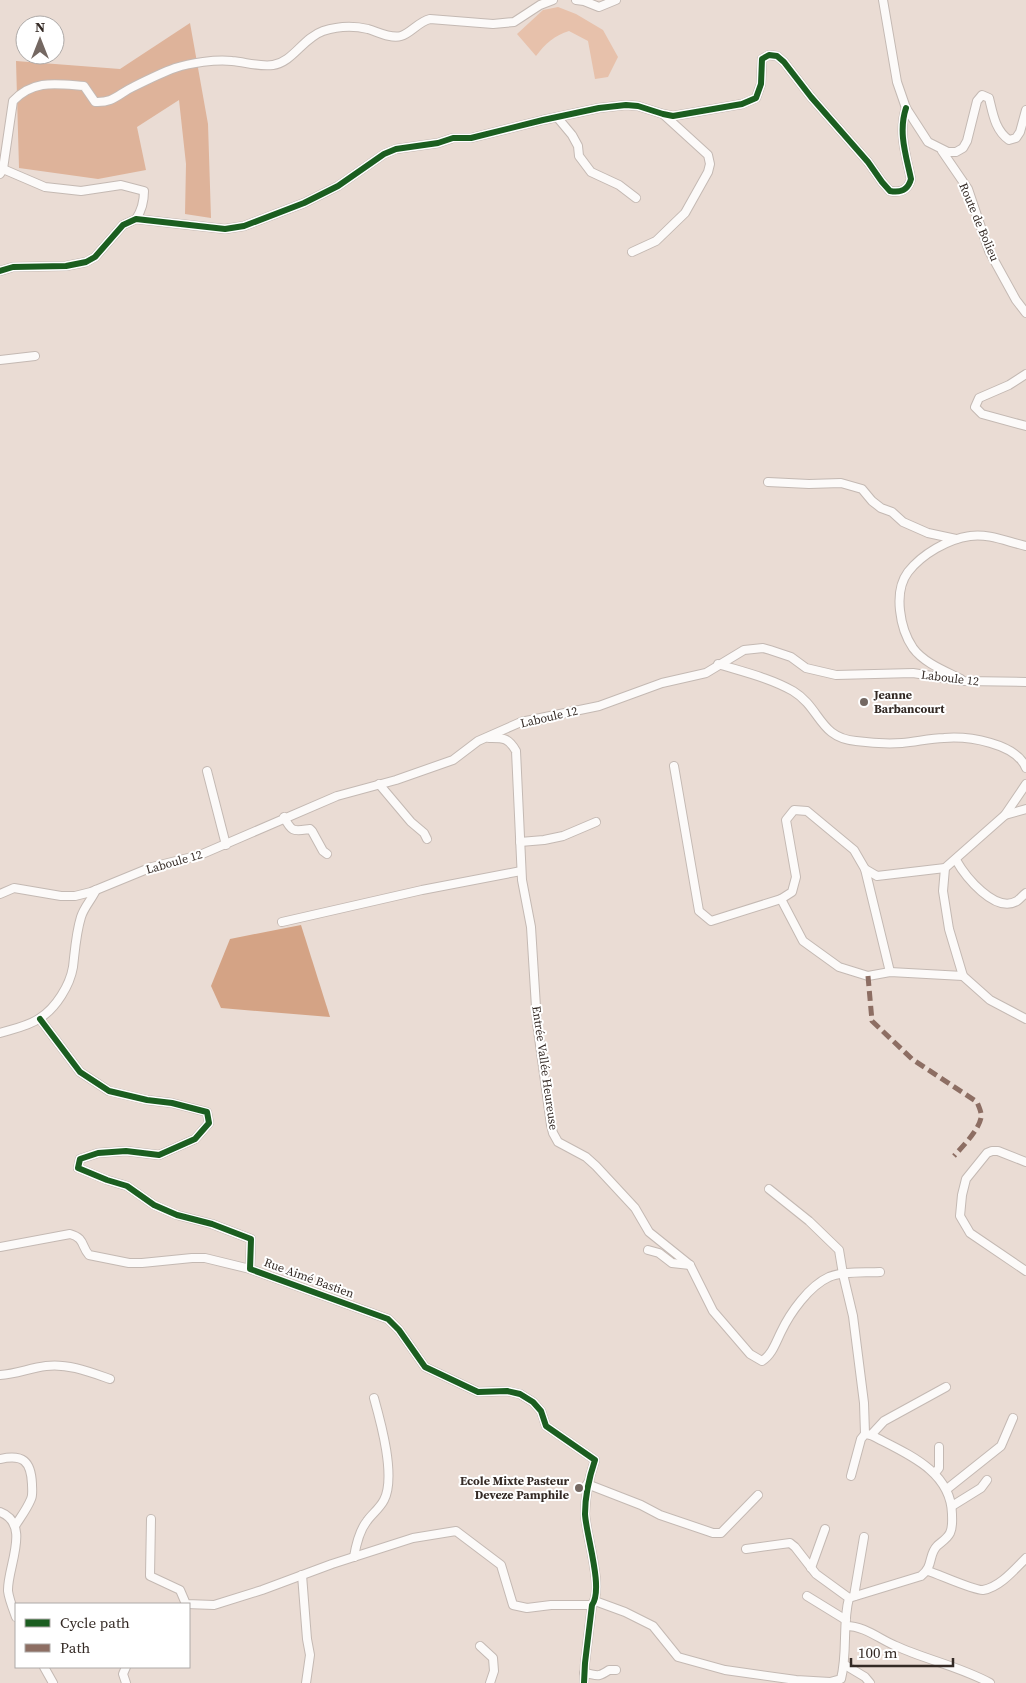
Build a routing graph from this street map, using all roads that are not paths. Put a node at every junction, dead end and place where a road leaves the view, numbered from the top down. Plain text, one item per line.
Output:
1 (553, 0) edge
2 (576, 0) edge
3 (616, 0) edge
4 (883, 0) edge
5 (906, 108) junction
6 (1026, 110) edge
7 (662, 114) junction
8 (556, 117) junction
9 (942, 151) junction
10 (2, 172) edge
11 (636, 198) dead end
12 (136, 219) junction
13 (632, 252) dead end
14 (0, 271) edge
15 (1026, 313) edge
16 (35, 356) dead end
17 (0, 360) edge
18 (1026, 374) edge
19 (1026, 426) edge
20 (768, 482) dead end
21 (956, 539) junction
22 (1026, 546) edge
23 (718, 664) junction
24 (964, 681) junction
25 (1026, 682) edge
26 (487, 738) junction
27 (674, 766) dead end
28 (1026, 768) edge
29 (206, 771) dead end
30 (380, 784) junction
31 (1026, 784) edge
32 (1026, 809) edge
33 (1005, 815) junction
34 (284, 818) junction
35 (596, 822) dead end
36 (427, 839) dead end
37 (520, 842) junction
38 (226, 844) junction
39 (327, 854) dead end
40 (956, 860) junction
41 (945, 868) junction
42 (866, 869) junction
43 (521, 872) junction
44 (96, 890) junction
45 (1026, 893) edge
46 (0, 894) edge
47 (75, 896) junction
48 (781, 899) junction
49 (84, 909) junction
50 (282, 922) dead end
51 (890, 972) junction
52 (963, 976) junction
53 (40, 1019) junction
54 (1026, 1019) edge
55 (0, 1033) edge
56 (1026, 1162) edge
57 (769, 1189) dead end
58 (0, 1247) edge
59 (648, 1250) dead end
60 (690, 1265) junction
61 (250, 1269) junction
62 (1026, 1271) edge
63 (880, 1272) dead end
64 (843, 1274) junction
65 (0, 1375) edge
66 (110, 1379) dead end
67 (946, 1387) dead end
68 (374, 1398) dead end
69 (1013, 1418) dead end
70 (868, 1435) junction
71 (939, 1447) dead end
72 (0, 1459) edge
73 (935, 1473) junction
74 (851, 1476) dead end
75 (987, 1480) dead end
76 (587, 1484) junction
77 (947, 1489) junction
78 (758, 1495) dead end
79 (952, 1506) junction
80 (0, 1512) edge
81 (151, 1519) dead end
82 (15, 1526) junction
83 (825, 1529) dead end
84 (864, 1536) dead end
85 (746, 1549) dead end
86 (354, 1557) junction
87 (1026, 1558) edge
88 (811, 1568) junction
89 (928, 1570) junction
90 (302, 1575) junction
91 (807, 1596) dead end
92 (851, 1597) junction
93 (186, 1603) edge
94 (593, 1603) junction
95 (190, 1604) edge
96 (15, 1614) edge
97 (846, 1623) junction
98 (480, 1646) dead end
99 (845, 1665) junction
100 (45, 1668) edge
101 (126, 1668) edge
102 (616, 1670) dead end
103 (584, 1673) junction
104 (53, 1683) edge
105 (126, 1683) edge
106 (306, 1683) edge
107 (490, 1683) edge
108 (584, 1683) edge
109 (870, 1683) edge
110 (990, 1683) edge

1 - 10 street
2 - 3 street
4 - 5 street
5 - 7 street
5 - 9 street, Route de Bolieu
6 - 9 street
7 - 8 street
7 - 13 street
8 - 11 street
8 - 12 street
9 - 15 street, Route de Bolieu
10 - 12 street
12 - 14 street
16 - 17 street
18 - 19 street
20 - 21 street
21 - 22 street
21 - 24 street
23 - 24 street, Laboule 12
23 - 26 street, Laboule 12
23 - 28 street
24 - 25 street, Laboule 12
26 - 30 street, Laboule 12
26 - 37 street, Entrée Vallée Heureuse
27 - 48 street
29 - 38 street
30 - 34 street, Laboule 12
30 - 36 street
31 - 33 street
32 - 33 street
33 - 40 street
34 - 38 street, Laboule 12
34 - 39 street
35 - 37 street
37 - 43 street, Entrée Vallée Heureuse
38 - 44 street, Laboule 12
40 - 41 street
40 - 45 street
41 - 42 street
41 - 52 street
42 - 48 street
42 - 51 street
43 - 50 street
43 - 60 street, Entrée Vallée Heureuse
44 - 47 street, Laboule 12
44 - 49 street
46 - 47 street, Laboule 12
47 - 49 street
48 - 51 street
49 - 53 street
51 - 52 street
52 - 54 street
53 - 55 street
53 - 61 street, Rue Aimé Bastien
56 - 62 street
57 - 64 street
58 - 61 street
59 - 60 street
60 - 64 street, Entrée Vallée Heureuse
61 - 76 street, Rue Aimé Bastien
63 - 64 street
64 - 70 street
65 - 66 street
67 - 70 street
68 - 86 street
69 - 77 street
70 - 73 street
70 - 74 street
71 - 73 street
72 - 82 street
73 - 77 street
75 - 79 street
76 - 78 street
76 - 94 street, Rue Aimé Bastien
77 - 79 street
79 - 89 street
80 - 82 street
81 - 93 street
82 - 96 street
83 - 88 street
84 - 92 street
85 - 88 street
86 - 90 street
86 - 94 street
87 - 89 street
88 - 92 street
89 - 92 street
90 - 95 street
90 - 106 street
91 - 97 street
92 - 97 street
94 - 99 street
94 - 103 street, Rue Aimé Bastien
97 - 99 street
97 - 110 street
98 - 107 street
99 - 109 street
100 - 104 street
101 - 105 street
102 - 103 street
103 - 108 street, Rue Aimé Bastien

